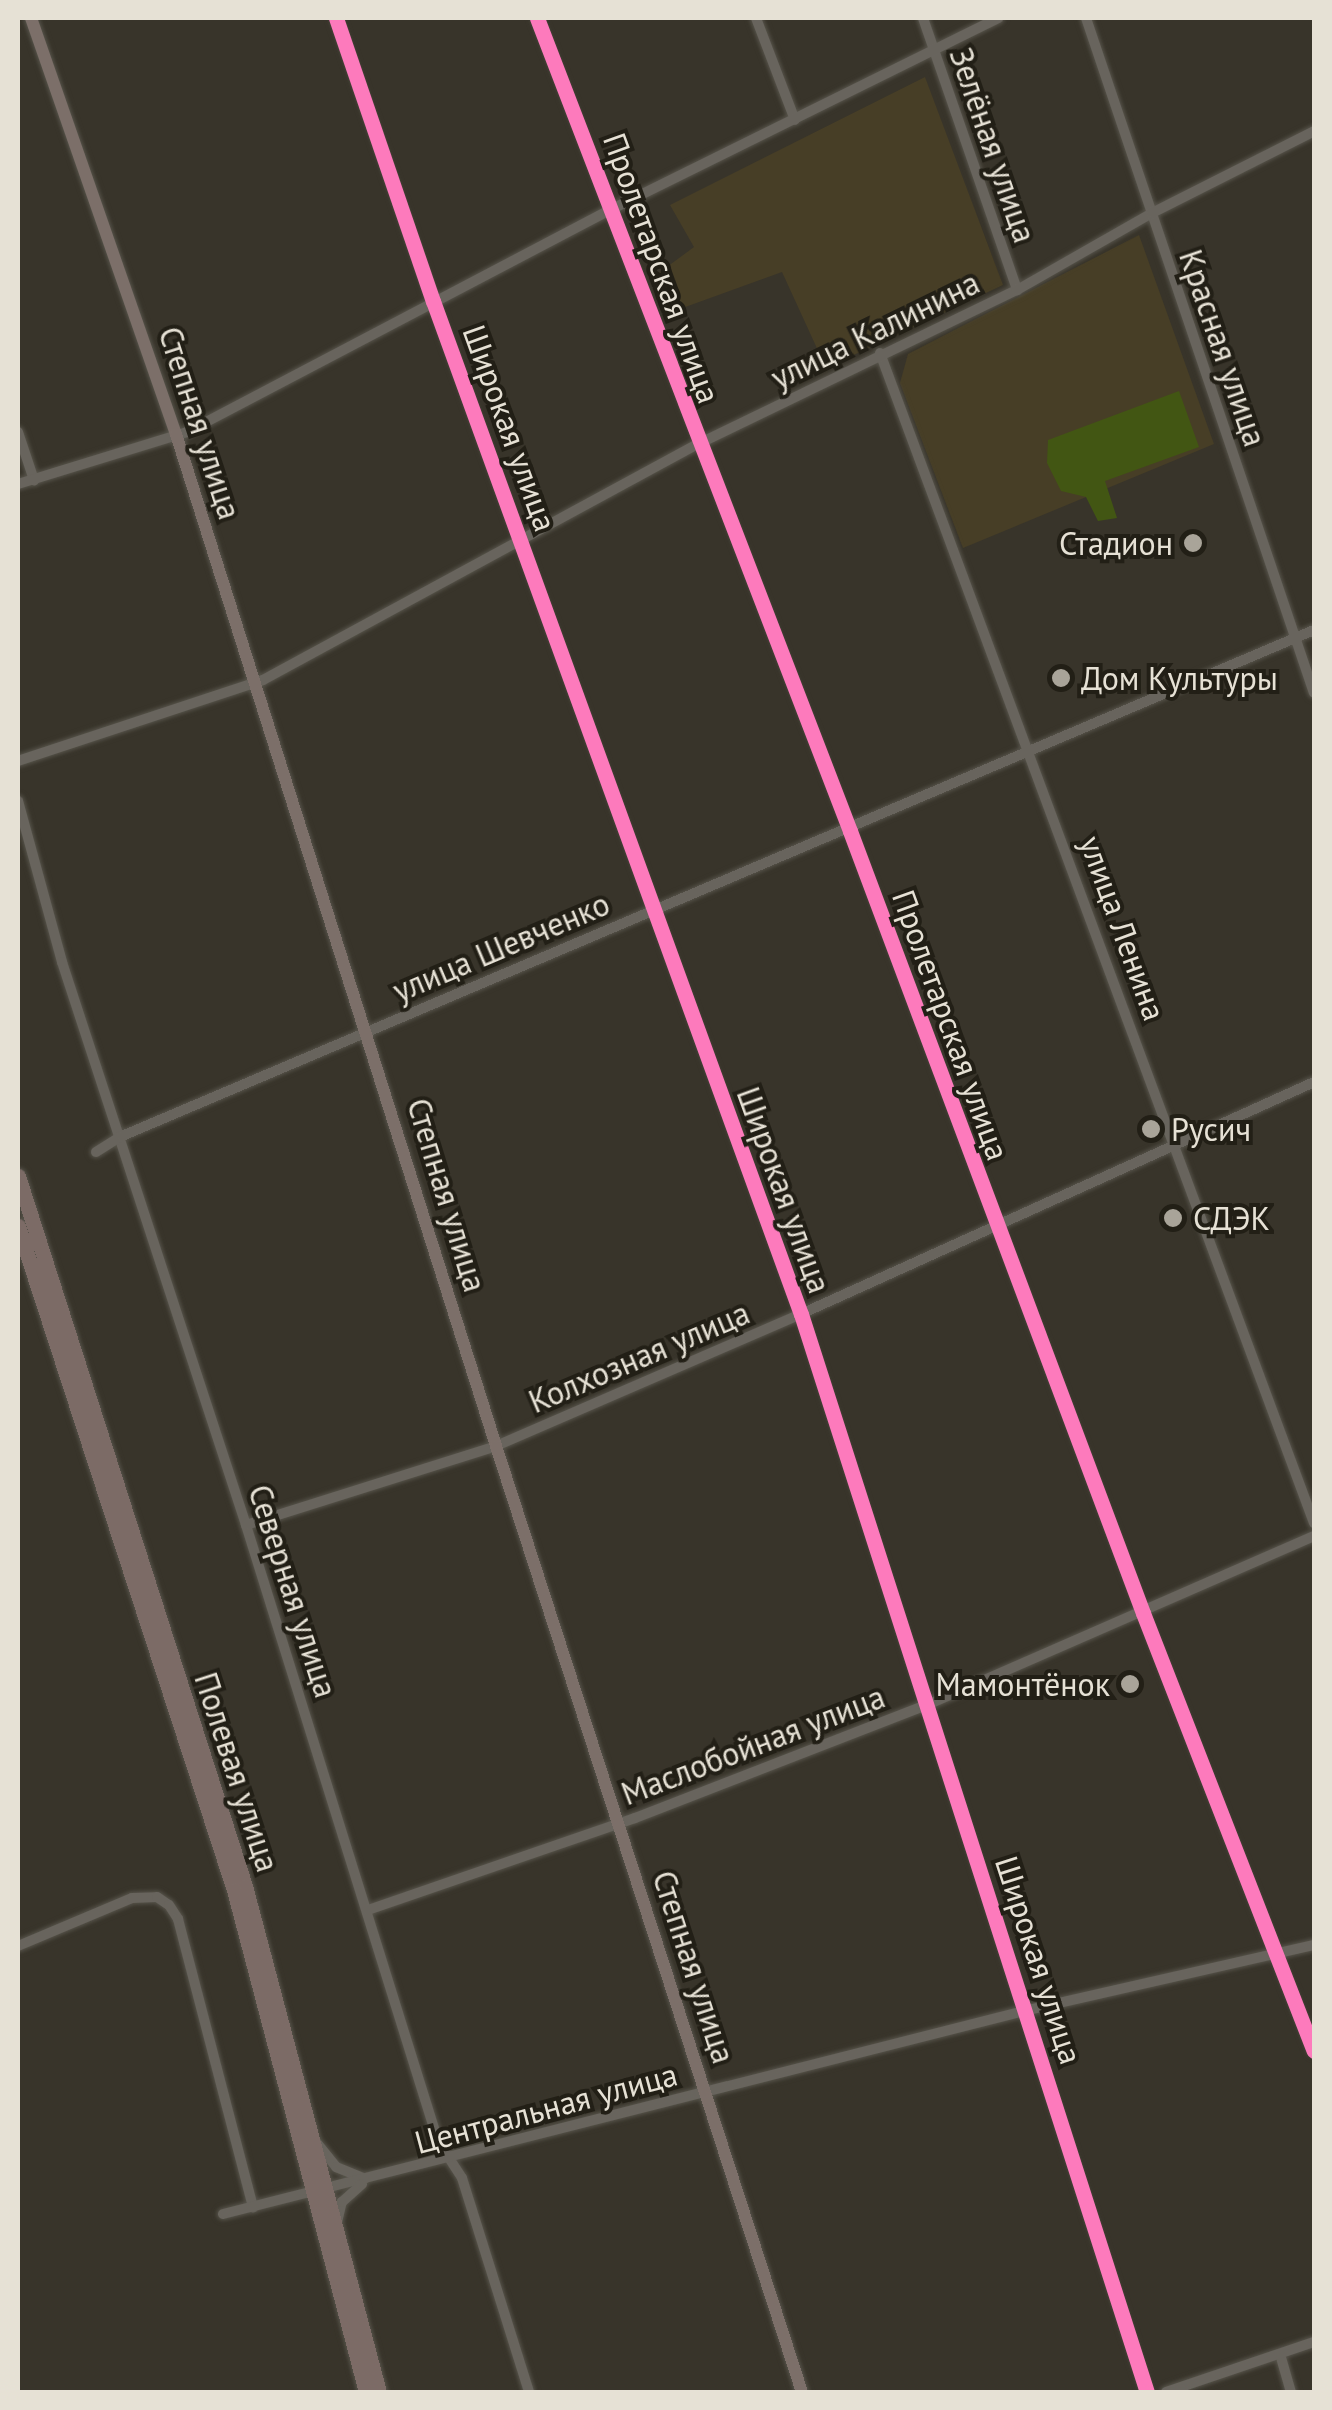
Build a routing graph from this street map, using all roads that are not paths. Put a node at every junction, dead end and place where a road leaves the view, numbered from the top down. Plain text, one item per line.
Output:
1 (31, 18) edge
2 (336, 18) edge
3 (538, 18) edge
4 (756, 18) edge
5 (923, 18) edge
6 (998, 18) edge
7 (1086, 18) edge
8 (934, 51) junction
9 (795, 120) junction
10 (1314, 132) edge
11 (612, 208) junction
12 (1152, 214) junction
13 (1017, 290) junction
14 (433, 301) junction
15 (880, 352) junction
16 (18, 432) edge
17 (176, 434) junction
18 (698, 444) junction
19 (34, 480) junction
20 (18, 484) edge
21 (522, 542) junction
22 (1314, 630) edge
23 (1296, 638) junction
24 (255, 684) junction
25 (1314, 694) edge
26 (1030, 750) junction
27 (18, 761) edge
28 (18, 801) edge
29 (850, 830) junction
30 (656, 908) junction
31 (367, 1031) junction
32 (1314, 1082) edge
33 (122, 1136) junction
34 (1176, 1144) junction
35 (96, 1152) dead end
36 (18, 1176) edge
37 (18, 1226) edge
38 (996, 1226) junction
39 (800, 1314) junction
40 (496, 1446) junction
41 (1314, 1523) edge
42 (246, 1525) junction
43 (1314, 1536) edge
44 (1143, 1614) junction
45 (927, 1705) junction
46 (618, 1823) junction
47 (368, 1910) junction
48 (1314, 1944) edge
49 (18, 1946) edge
50 (1276, 1952) junction
51 (1028, 2010) junction
52 (1314, 2051) edge
53 (705, 2091) junction
54 (312, 2137) junction
55 (450, 2160) junction
56 (370, 2179) junction
57 (320, 2192) junction
58 (253, 2207) junction
59 (224, 2214) dead end
60 (336, 2228) junction
61 (1314, 2342) edge
62 (1280, 2354) junction
63 (366, 2392) edge
64 (378, 2392) edge
65 (529, 2392) edge
66 (802, 2392) edge
67 (1147, 2392) edge
68 (1166, 2392) edge
69 (1291, 2392) edge

1 - 17 main road, Степная улица
2 - 14 street, Широкая улица
3 - 11 street, Пролетарская улица
4 - 9 street
5 - 8 street, Зелёная улица
6 - 8 street
7 - 12 street, Красная улица
8 - 9 street
8 - 13 street, Зелёная улица
9 - 11 street
10 - 12 street, улица Калинина
11 - 14 street
11 - 18 street, Пролетарская улица
12 - 13 street, улица Калинина
12 - 23 street, Красная улица
13 - 15 street, улица Калинина
14 - 17 street
14 - 21 street, Широкая улица
15 - 18 street, улица Калинина
15 - 26 street, улица Ленина
16 - 19 street
17 - 19 street
17 - 24 main road, Степная улица
18 - 21 street, улица Калинина
18 - 29 street, Пролетарская улица
19 - 20 street
21 - 24 street, улица Калинина
21 - 30 street, Широкая улица
22 - 23 street, улица Шевченко
23 - 25 street, Красная улица
23 - 26 street, улица Шевченко
24 - 27 street, улица Калинина
24 - 31 main road, Степная улица
26 - 29 street, улица Шевченко
26 - 34 street, улица Ленина
28 - 33 street, Северная улица
29 - 30 street, улица Шевченко
29 - 38 street, Пролетарская улица
30 - 31 street, улица Шевченко
30 - 39 street, Широкая улица
31 - 33 street, улица Шевченко
31 - 40 main road, Степная улица
32 - 34 street, Колхозная улица
33 - 35 street, улица Шевченко
33 - 42 street, Северная улица
34 - 38 street, Колхозная улица
34 - 41 street, улица Ленина
36 - 54 highway, Полевая улица
37 - 57 highway, Полевая улица
38 - 39 street, Колхозная улица
38 - 44 street, Пролетарская улица
39 - 40 street, Колхозная улица
39 - 45 street, Широкая улица
40 - 42 street, Колхозная улица
40 - 46 main road, Степная улица
42 - 47 street, Северная улица
43 - 44 street, Маслобойная улица
44 - 45 street, Маслобойная улица
44 - 50 street, Пролетарская улица
45 - 46 street, Маслобойная улица
45 - 51 street, Широкая улица
46 - 47 street, Маслобойная улица
46 - 53 main road, Степная улица
47 - 55 street, Северная улица
48 - 50 street, Центральная улица
49 - 58 street
50 - 51 street, Центральная улица
50 - 52 street, Пролетарская улица
51 - 53 street, Центральная улица
51 - 67 street, Широкая улица
53 - 55 street, Центральная улица
53 - 66 main road, Степная улица
54 - 56 street
54 - 57 highway, Полевая улица
55 - 56 street, Центральная улица
55 - 65 street, Северная улица
56 - 57 street, Центральная улица
56 - 60 street
57 - 58 street, Центральная улица
57 - 60 highway, Полевая улица
57 - 63 highway, Полевая улица
58 - 59 street, Центральная улица
60 - 64 highway, Полевая улица
61 - 62 street
62 - 68 street
62 - 69 street

